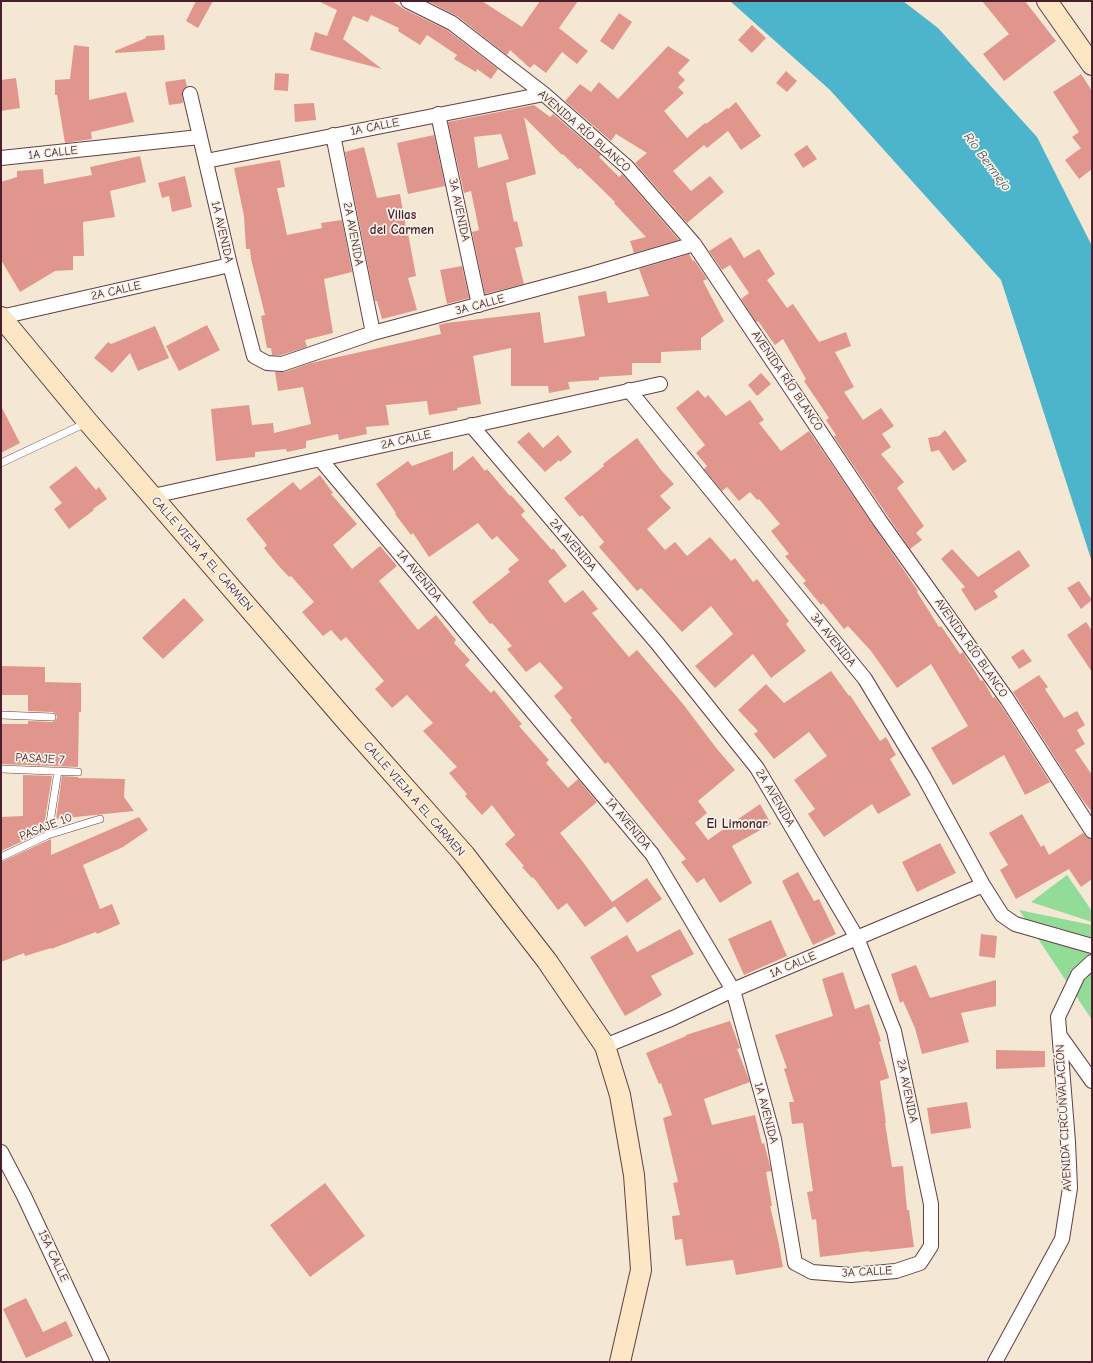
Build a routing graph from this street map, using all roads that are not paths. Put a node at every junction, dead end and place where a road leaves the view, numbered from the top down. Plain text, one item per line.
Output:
1 (408, 1) edge
2 (1047, 1) edge
3 (1092, 65) edge
4 (190, 94) dead end
5 (544, 94) junction
6 (438, 114) junction
7 (334, 135) junction
8 (200, 137) junction
9 (1, 158) edge
10 (206, 161) junction
11 (694, 244) junction
12 (230, 265) junction
13 (480, 305) junction
14 (1, 317) edge
15 (374, 333) junction
16 (267, 363) joint
17 (660, 384) dead end
18 (629, 390) junction
19 (88, 422) junction
20 (471, 425) junction
21 (320, 459) junction
22 (1, 463) edge
23 (153, 496) junction
24 (1, 716) edge
25 (52, 717) dead end
26 (1, 769) edge
27 (58, 771) junction
28 (78, 772) dead end
29 (100, 819) dead end
30 (1092, 832) edge
31 (48, 835) junction
32 (1, 857) edge
33 (983, 885) junction
34 (857, 938) junction
35 (1092, 946) edge
36 (1092, 962) edge
37 (733, 990) junction
38 (1060, 1036) junction
39 (605, 1046) junction
40 (1092, 1081) edge
41 (1, 1152) edge
42 (931, 1246) joint
43 (796, 1263) joint
44 (102, 1362) edge
45 (620, 1362) edge
46 (995, 1362) edge

1 - 5 street, AVENIDA RÍO BLANCO
2 - 3 street
4 - 8 street, 1A AVENIDA
5 - 6 street, 1A CALLE
5 - 11 street, AVENIDA RÍO BLANCO
6 - 7 street, 1A CALLE
6 - 13 street, 3A AVENIDA
7 - 10 street, 1A CALLE
7 - 15 street, 2A AVENIDA
8 - 9 street, 1A CALLE
8 - 10 street, 1A AVENIDA
10 - 12 street, 1A AVENIDA
11 - 13 street, 3A CALLE
11 - 30 street, AVENIDA RÍO BLANCO
12 - 14 street, 2A CALLE
12 - 16 street, 1A AVENIDA
13 - 15 street, 3A CALLE
14 - 19 street, CALLE VIEJA A EL CARMEN
15 - 16 street, 3A CALLE
17 - 18 street, 2A CALLE
18 - 20 street, 2A CALLE
18 - 33 street, 3A AVENIDA
19 - 22 lane
19 - 23 street, CALLE VIEJA A EL CARMEN
20 - 21 street, 2A CALLE
20 - 34 street, 2A AVENIDA
21 - 23 street, 2A CALLE
21 - 37 street, 1A AVENIDA
23 - 39 street, CALLE VIEJA A EL CARMEN
24 - 25 lane
26 - 27 lane, PASAJE 7
27 - 28 lane, PASAJE 7
27 - 31 lane
29 - 31 lane, PASAJE 10
31 - 32 lane, PASAJE 10
33 - 34 street, 1A CALLE
33 - 35 street, 3A AVENIDA
34 - 37 street, 1A CALLE
34 - 42 street, 2A AVENIDA
36 - 38 street, AVENIDA CIRCUNVALACIÓN
37 - 39 street, 1A CALLE
37 - 43 street, 1A AVENIDA
38 - 40 street
38 - 46 street, AVENIDA CIRCUNVALACIÓN
39 - 45 street, CALLE VIEJA A EL CARMEN
41 - 44 street, 15A CALLE
42 - 43 street, 3A CALLE

